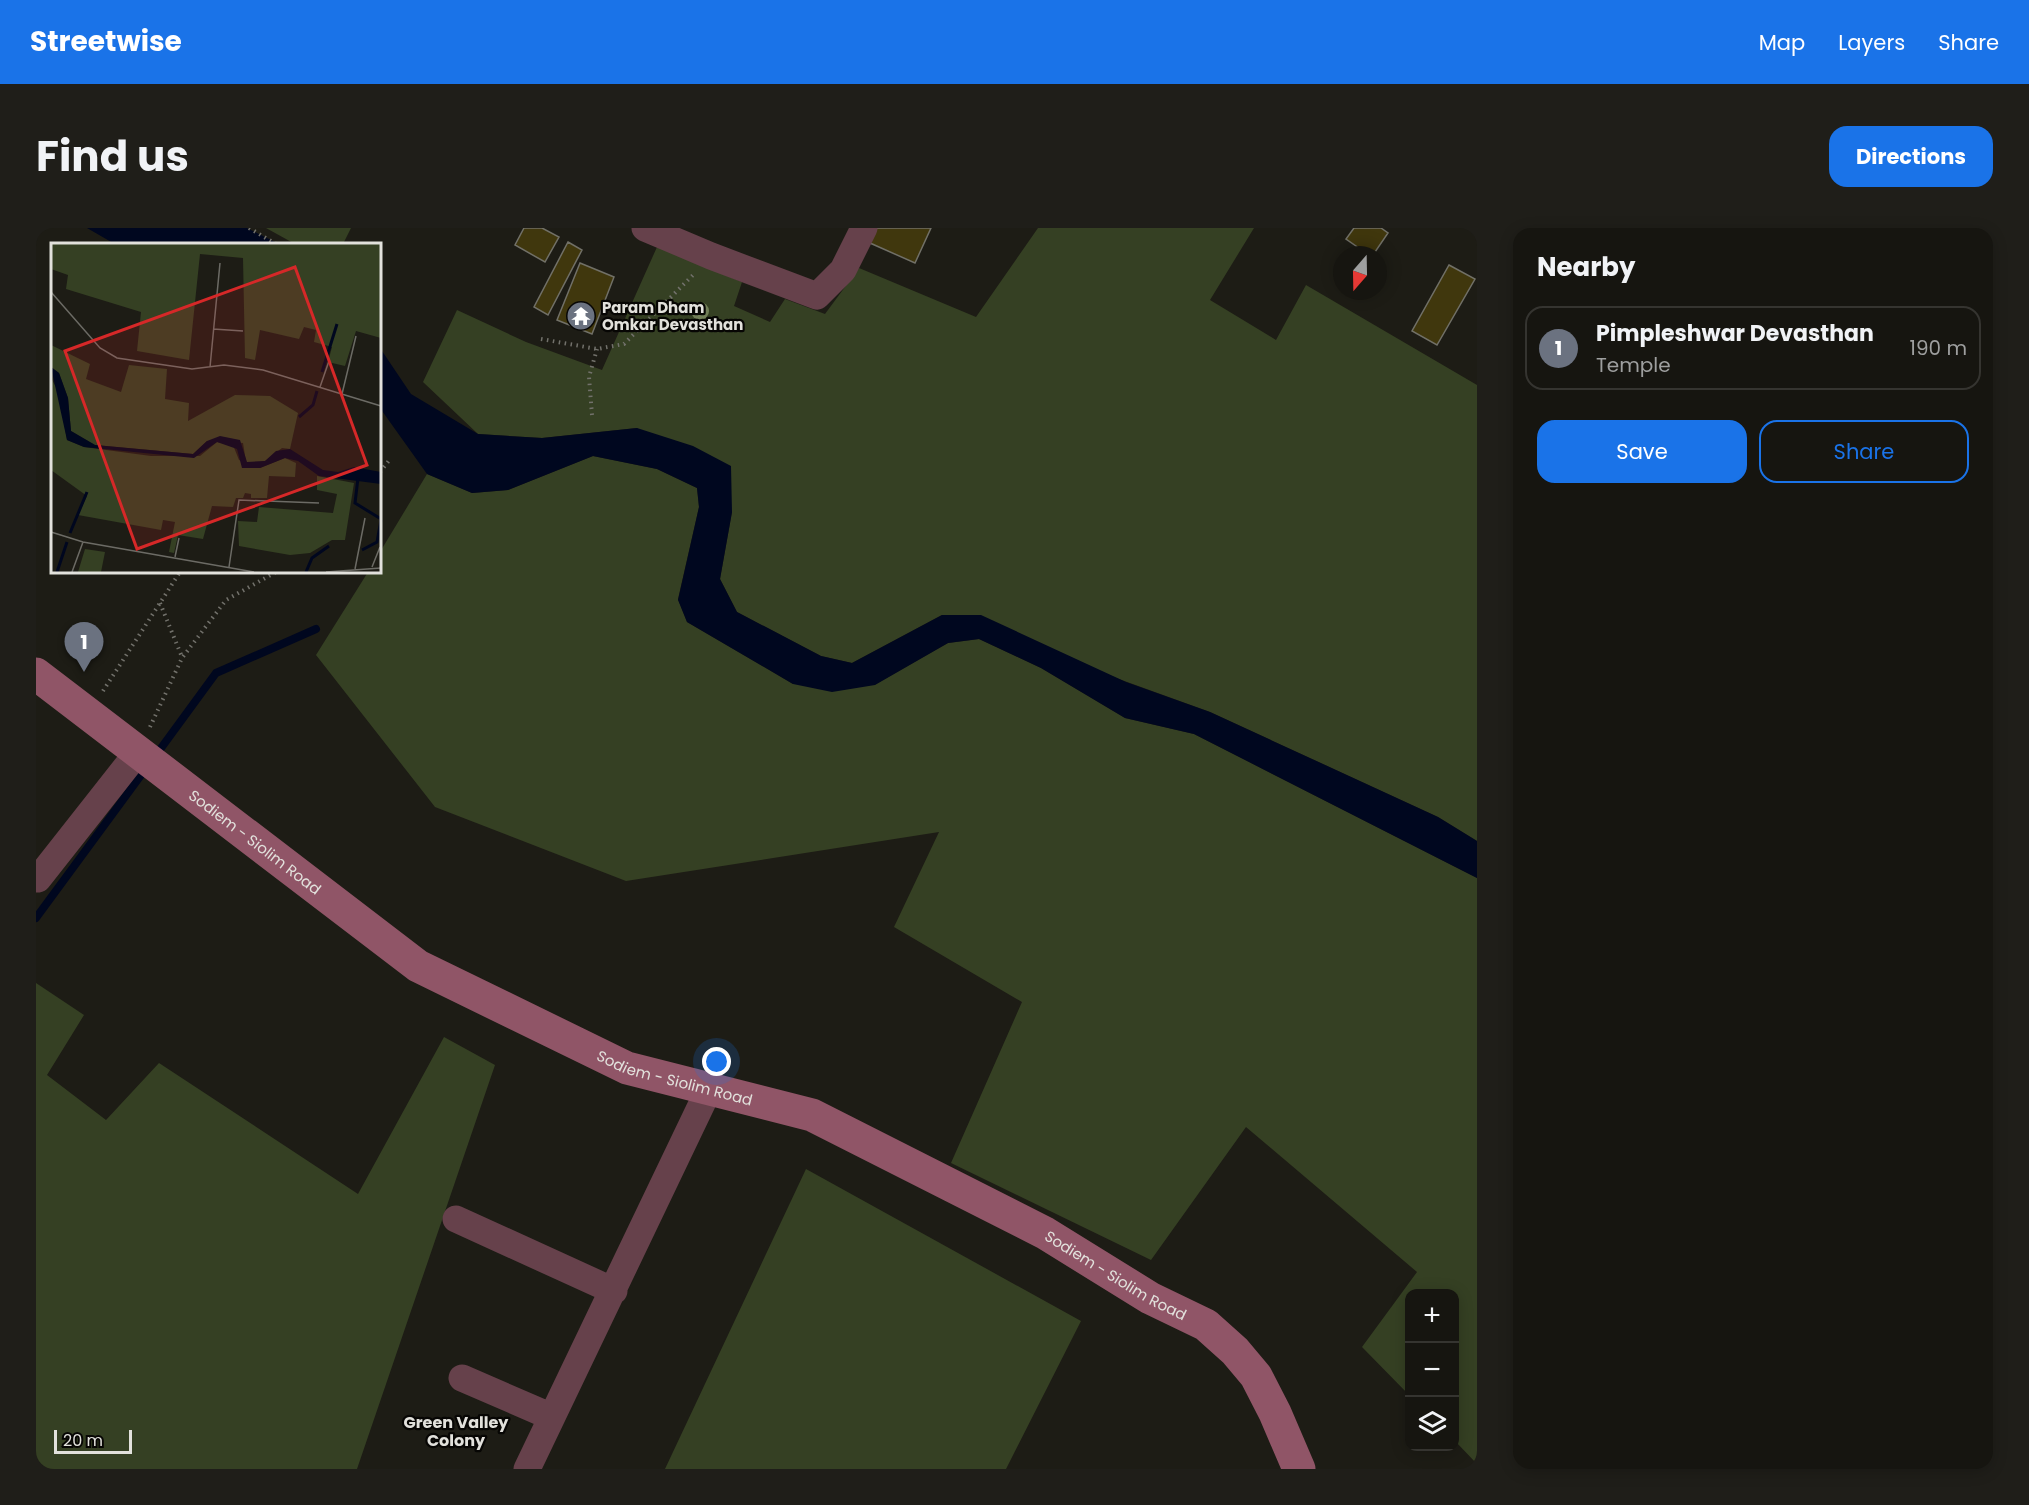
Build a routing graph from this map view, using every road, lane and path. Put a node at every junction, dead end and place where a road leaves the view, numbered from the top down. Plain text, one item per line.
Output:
1 (249, 228) edge
2 (645, 228) edge
3 (864, 228) edge
4 (274, 243) edge
5 (711, 256) junction
6 (541, 339) dead end
7 (597, 349) junction
8 (592, 415) dead end
9 (391, 458) dead end
10 (381, 471) edge
11 (179, 573) edge
12 (274, 573) edge
13 (160, 603) junction
14 (182, 658) junction
15 (36, 674) edge
16 (88, 715) junction
17 (138, 752) junction
18 (38, 879) dead end
19 (709, 1089) junction
20 (456, 1218) dead end
21 (614, 1291) junction
22 (462, 1378) dead end
23 (552, 1417) junction
24 (527, 1469) edge
25 (1299, 1469) edge

1 - 4 path
2 - 5 street
3 - 5 street
5 - 7 path
6 - 7 path
7 - 8 path
9 - 10 path
11 - 13 path
12 - 14 path
13 - 14 path
13 - 16 path
14 - 17 path
15 - 16 main road, Sodiem - Siolim Road
16 - 17 main road, Sodiem - Siolim Road
17 - 18 street
17 - 19 main road, Sodiem - Siolim Road
19 - 21 street
19 - 25 main road, Sodiem - Siolim Road
20 - 21 street
21 - 23 street
22 - 23 street
23 - 24 street

